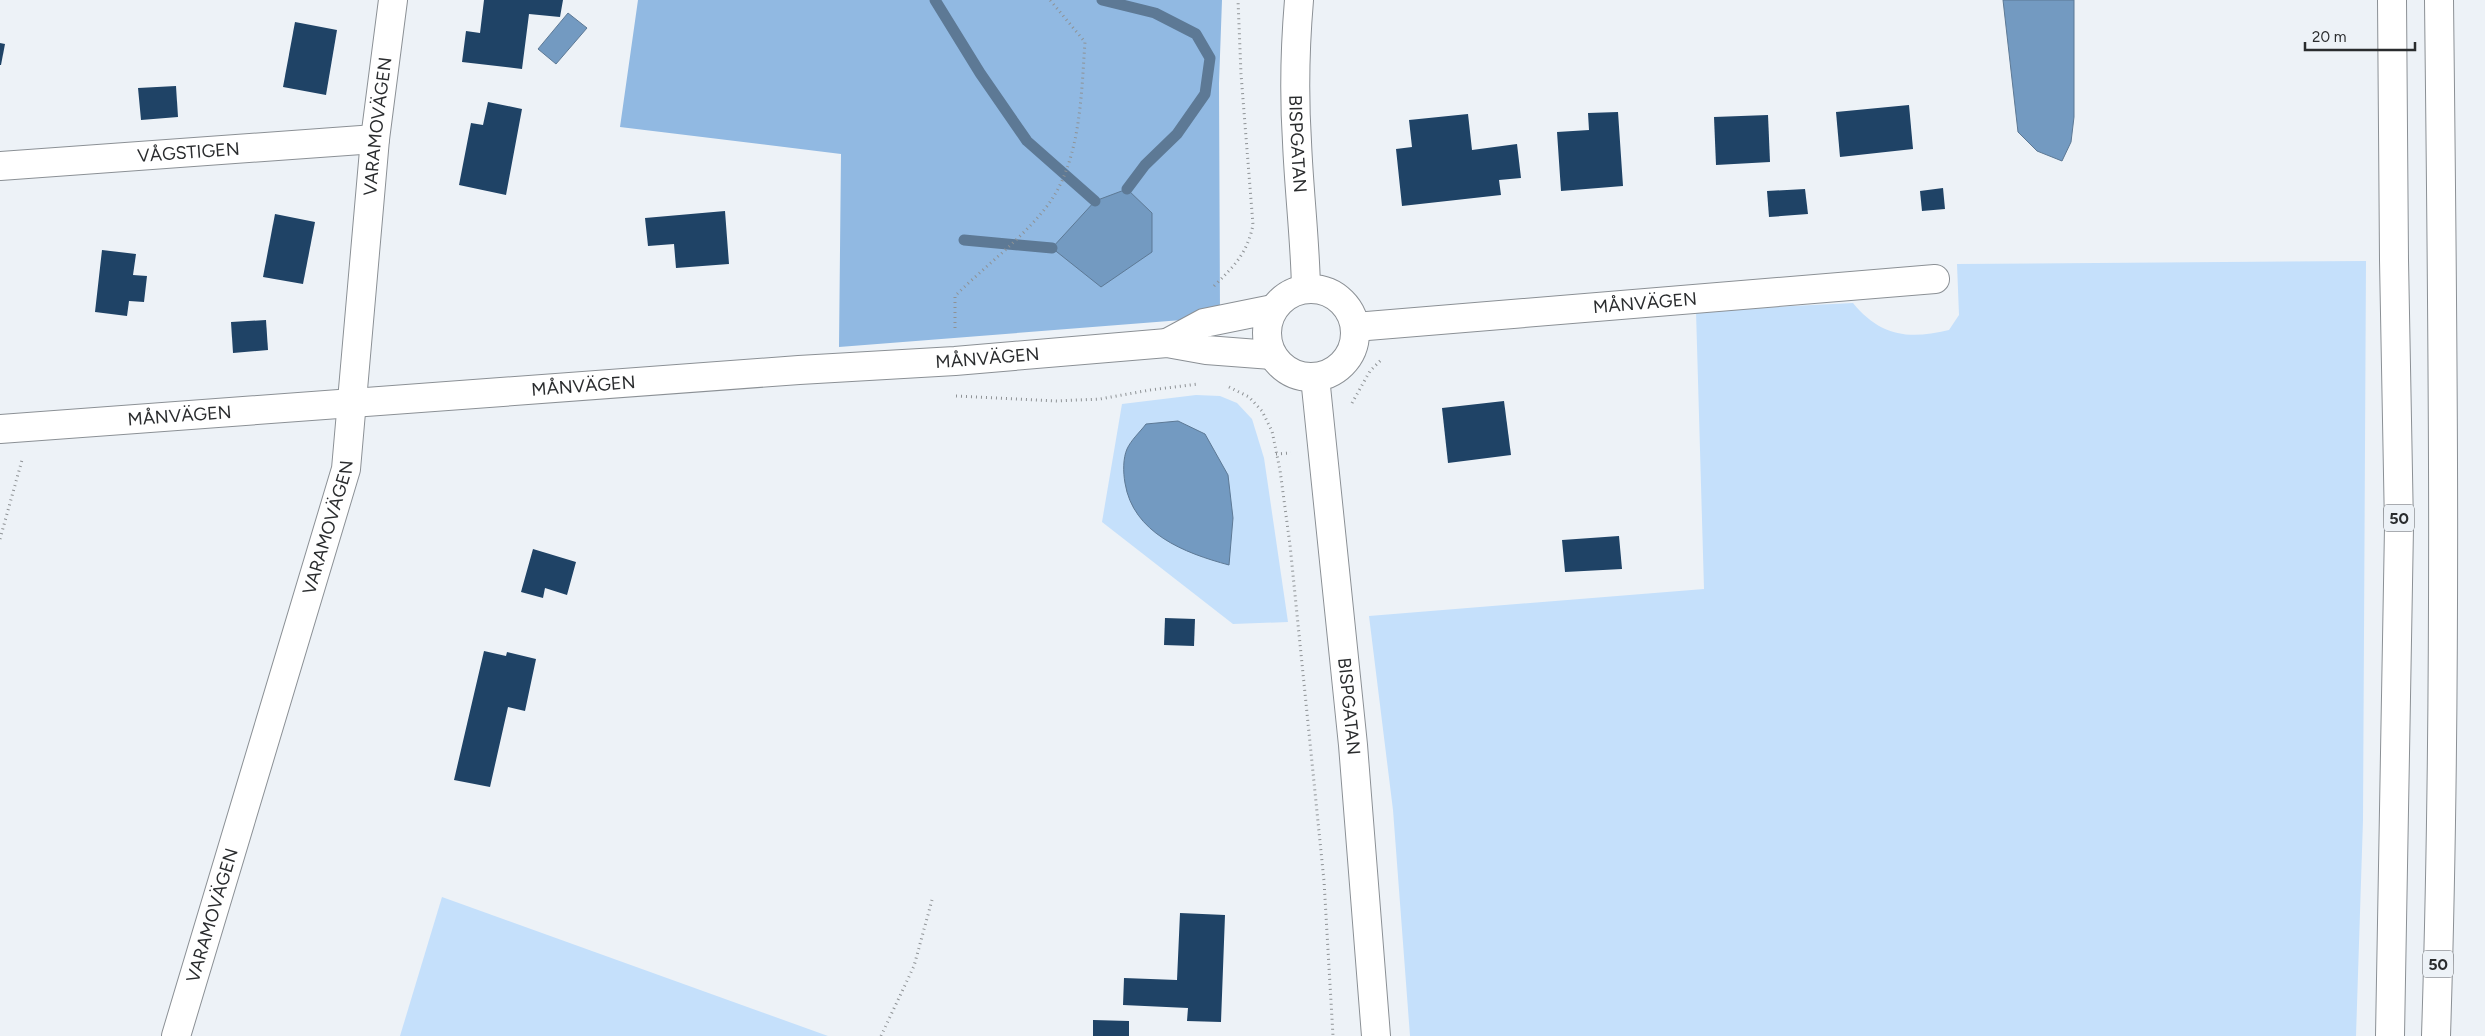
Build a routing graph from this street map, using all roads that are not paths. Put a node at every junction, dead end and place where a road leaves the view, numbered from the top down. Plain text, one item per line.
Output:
1 (393, 0) edge
2 (1299, 0) edge
3 (2392, 0) edge
4 (2439, 0) edge
5 (376, 139) junction
6 (0, 166) edge
7 (1935, 278) dead end
8 (1306, 288) junction
9 (1273, 309) junction
10 (1355, 327) junction
11 (1166, 343) junction
12 (1272, 354) junction
13 (1315, 377) junction
14 (353, 402) junction
15 (0, 430) edge
16 (176, 1036) edge
17 (1376, 1036) edge
18 (2390, 1036) edge
19 (2436, 1036) edge

1 - 5 main road, VARAMOVÄGEN
2 - 8 main road, BISPGATAN
3 - 18 main road, 50
4 - 19 main road, 50
5 - 6 main road, VÅGSTIGEN
5 - 14 main road, VARAMOVÄGEN
7 - 10 main road, MÅNVÄGEN
8 - 9 main road
8 - 10 main road
9 - 11 main road, MÅNVÄGEN
9 - 12 main road
10 - 13 main road
11 - 12 main road, MÅNVÄGEN
11 - 14 main road, MÅNVÄGEN
12 - 13 main road
13 - 17 main road, BISPGATAN
14 - 15 main road, MÅNVÄGEN
14 - 16 main road, VARAMOVÄGEN

